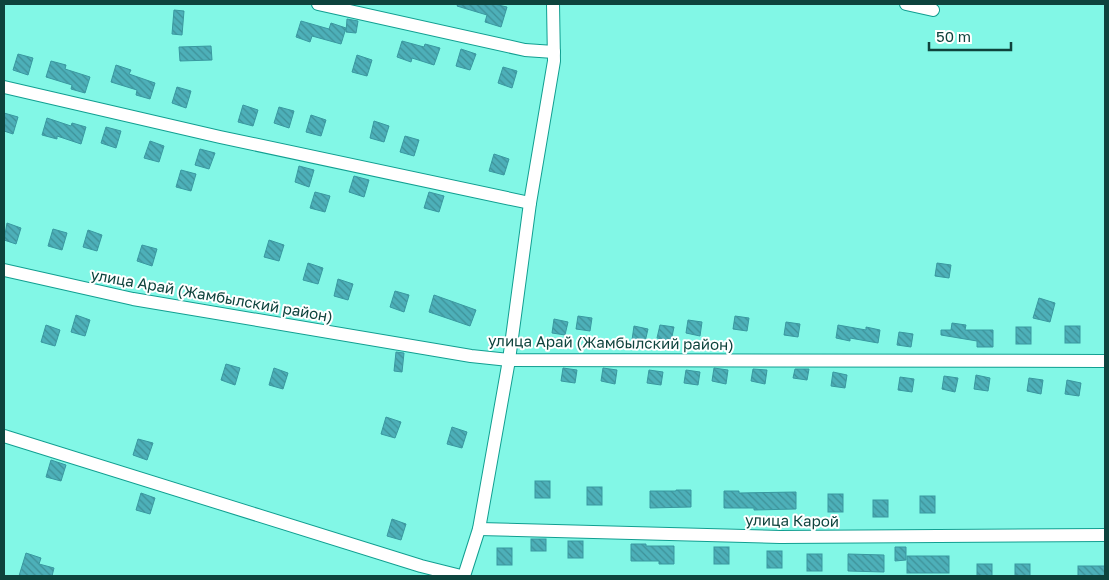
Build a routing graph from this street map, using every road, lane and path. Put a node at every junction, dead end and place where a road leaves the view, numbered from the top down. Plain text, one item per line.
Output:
1 (318, 4) edge
2 (553, 4) edge
3 (906, 4) edge
4 (933, 10) dead end
5 (554, 52) junction
6 (4, 87) edge
7 (530, 203) junction
8 (4, 270) edge
9 (509, 360) junction
10 (1105, 362) edge
11 (4, 436) edge
12 (479, 529) junction
13 (1105, 536) edge
14 (462, 576) edge

1 - 5 street
2 - 5 street
3 - 4 street
5 - 7 street
6 - 7 street
7 - 9 street
8 - 9 street, улица Арай (Жамбылский район)
9 - 10 street, улица Арай (Жамбылский район)
9 - 12 street
11 - 14 street
12 - 13 street, улица Карой
12 - 14 street

